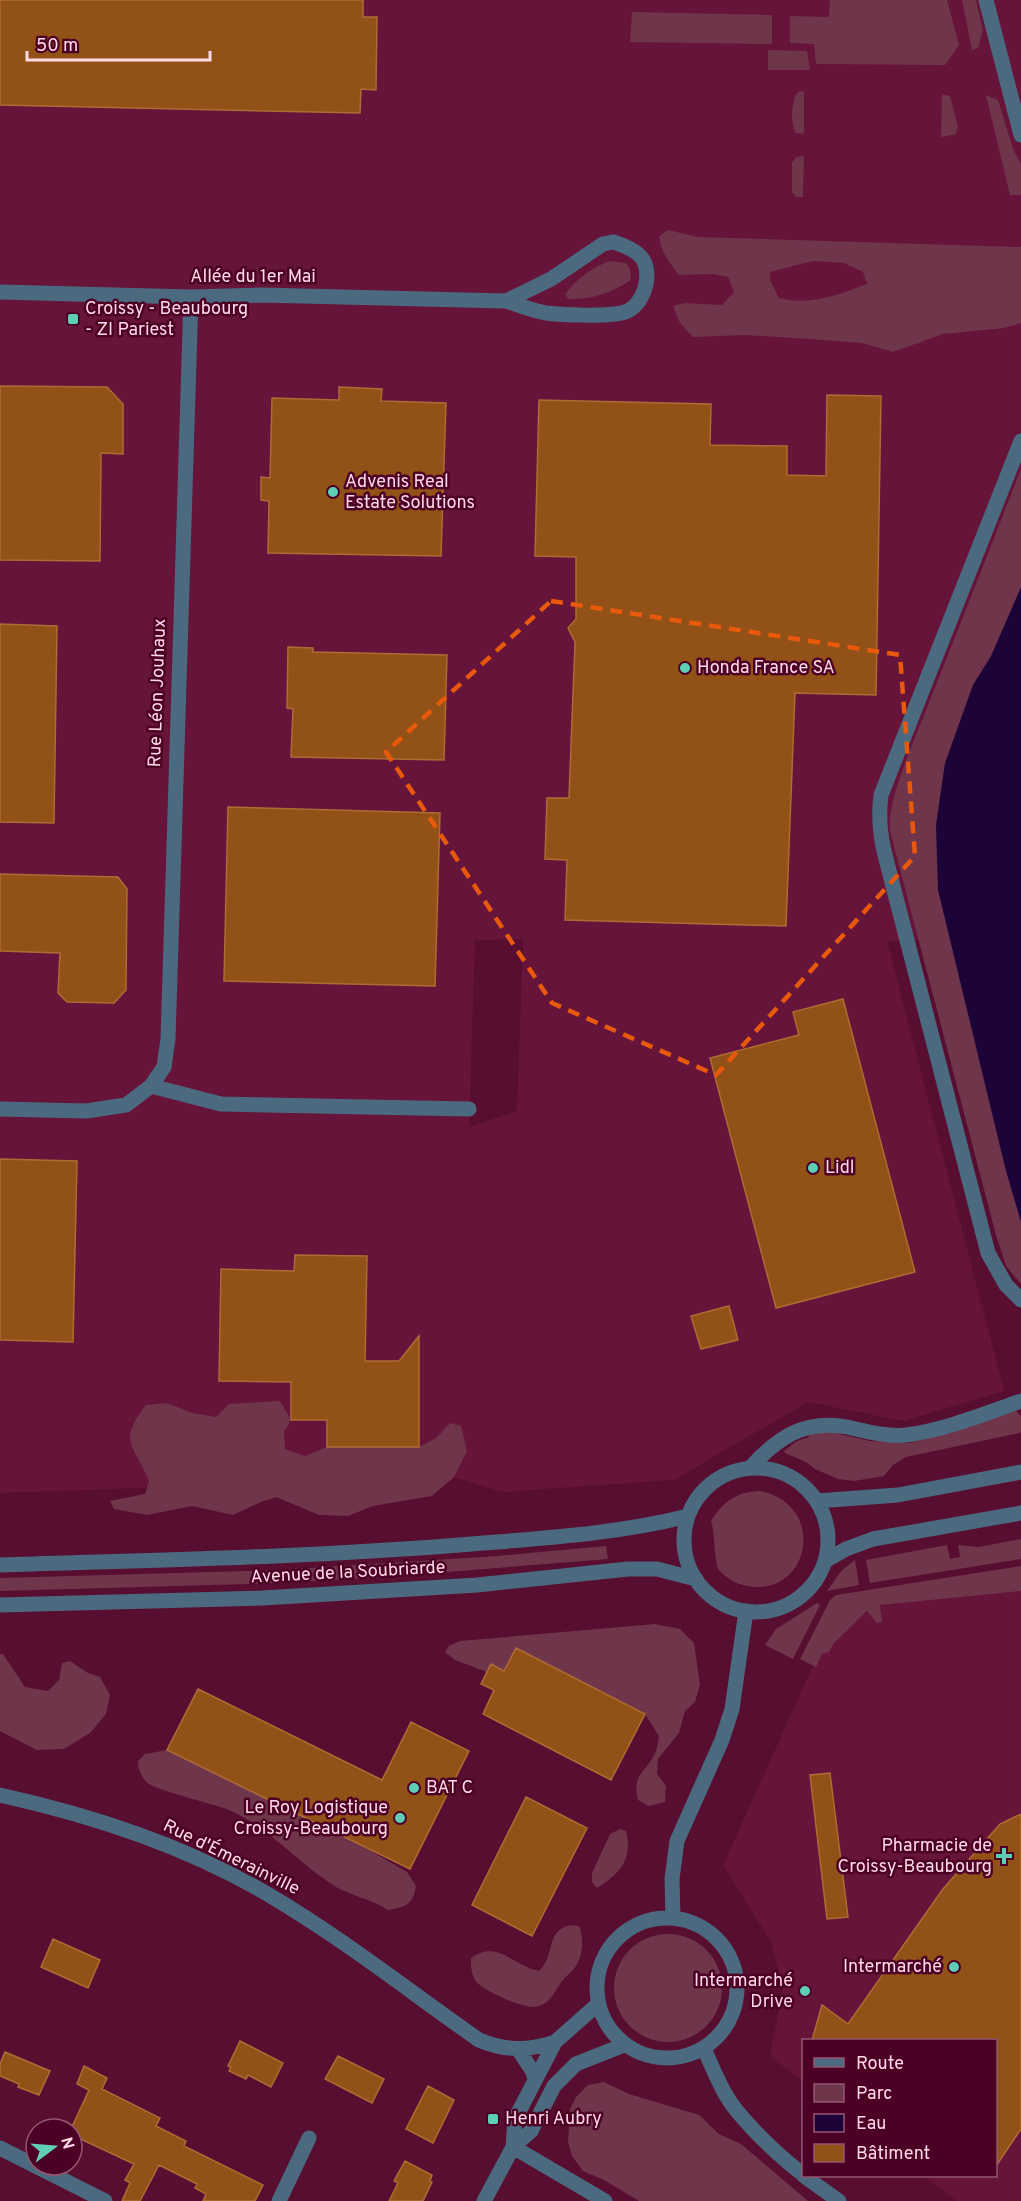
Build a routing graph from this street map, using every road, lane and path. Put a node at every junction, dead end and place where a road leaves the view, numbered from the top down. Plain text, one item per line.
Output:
1 (986, 0) edge
2 (1021, 135) edge
3 (0, 292) edge
4 (191, 297) junction
5 (506, 301) junction
6 (1021, 441) edge
7 (151, 1086) junction
8 (0, 1109) edge
9 (469, 1109) dead end
10 (1021, 1300) edge
11 (1021, 1401) edge
12 (750, 1468) junction
13 (1021, 1472) edge
14 (817, 1501) junction
15 (1021, 1513) edge
16 (688, 1516) junction
17 (825, 1561) junction
18 (0, 1564) edge
19 (696, 1580) junction
20 (0, 1605) edge
21 (746, 1611) junction
22 (0, 1795) edge
23 (673, 1917) junction
24 (598, 2004) junction
25 (555, 2042) junction
26 (624, 2044) junction
27 (518, 2049) junction
28 (704, 2049) junction
29 (535, 2080) junction
30 (309, 2138) dead end
31 (513, 2147) junction
32 (0, 2148) edge
33 (802, 2174) edge
34 (807, 2177) edge
35 (105, 2201) edge
36 (279, 2201) edge
37 (484, 2201) edge
38 (605, 2201) edge
39 (839, 2201) edge

1 - 2 street
3 - 4 street, Allée du 1er Mai
4 - 5 street, Allée du 1er Mai
4 - 7 street, Rue Léon Jouhaux
5 - 5 street, Allée du 1er Mai
6 - 10 street
7 - 8 street, Rue Léon Jouhaux
7 - 9 street
11 - 12 street
12 - 14 street
12 - 16 street
13 - 14 street
14 - 17 street
15 - 17 street
16 - 18 street, Avenue de la Soubriarde
16 - 19 street
17 - 21 street
19 - 20 street, Avenue de la Soubriarde
19 - 21 street
21 - 23 street
22 - 27 street, Rue d'Émerainville
23 - 24 street
23 - 28 street
24 - 25 street
24 - 26 street
25 - 27 street, Rue d'Émerainville
25 - 29 street
26 - 28 street
26 - 31 street
27 - 29 street
28 - 33 street
29 - 31 street
30 - 36 street
31 - 37 street
31 - 38 street
32 - 35 street
34 - 39 street

